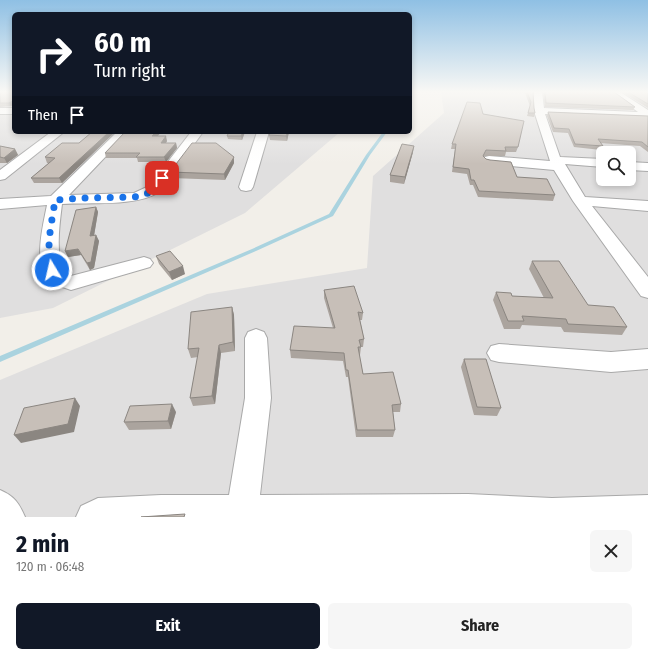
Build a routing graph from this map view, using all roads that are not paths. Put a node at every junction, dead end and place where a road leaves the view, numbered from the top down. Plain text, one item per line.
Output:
1 (541, 116) edge
2 (55, 134) edge
3 (121, 134) edge
4 (195, 134) edge
5 (263, 134) edge
6 (489, 160) edge
7 (557, 163) junction
8 (596, 164) edge
9 (636, 166) edge
10 (648, 167) edge
11 (0, 176) edge
12 (246, 187) dead end
13 (55, 200) junction
14 (580, 201) junction
15 (0, 204) edge
16 (648, 206) edge
17 (144, 263) dead end
18 (648, 291) edge
19 (256, 338) dead end
20 (499, 354) dead end
21 (648, 359) edge
22 (0, 506) edge
23 (242, 511) junction
24 (648, 511) edge
25 (9, 517) edge
26 (92, 517) edge

1 - 7 street
2 - 11 street
3 - 13 street
4 - 13 street
5 - 12 street
6 - 7 street
7 - 8 street
7 - 14 street
9 - 10 street
13 - 15 street
13 - 17 street
14 - 16 street
14 - 18 street
19 - 23 street
20 - 21 street
22 - 25 street
23 - 24 street
23 - 26 street

